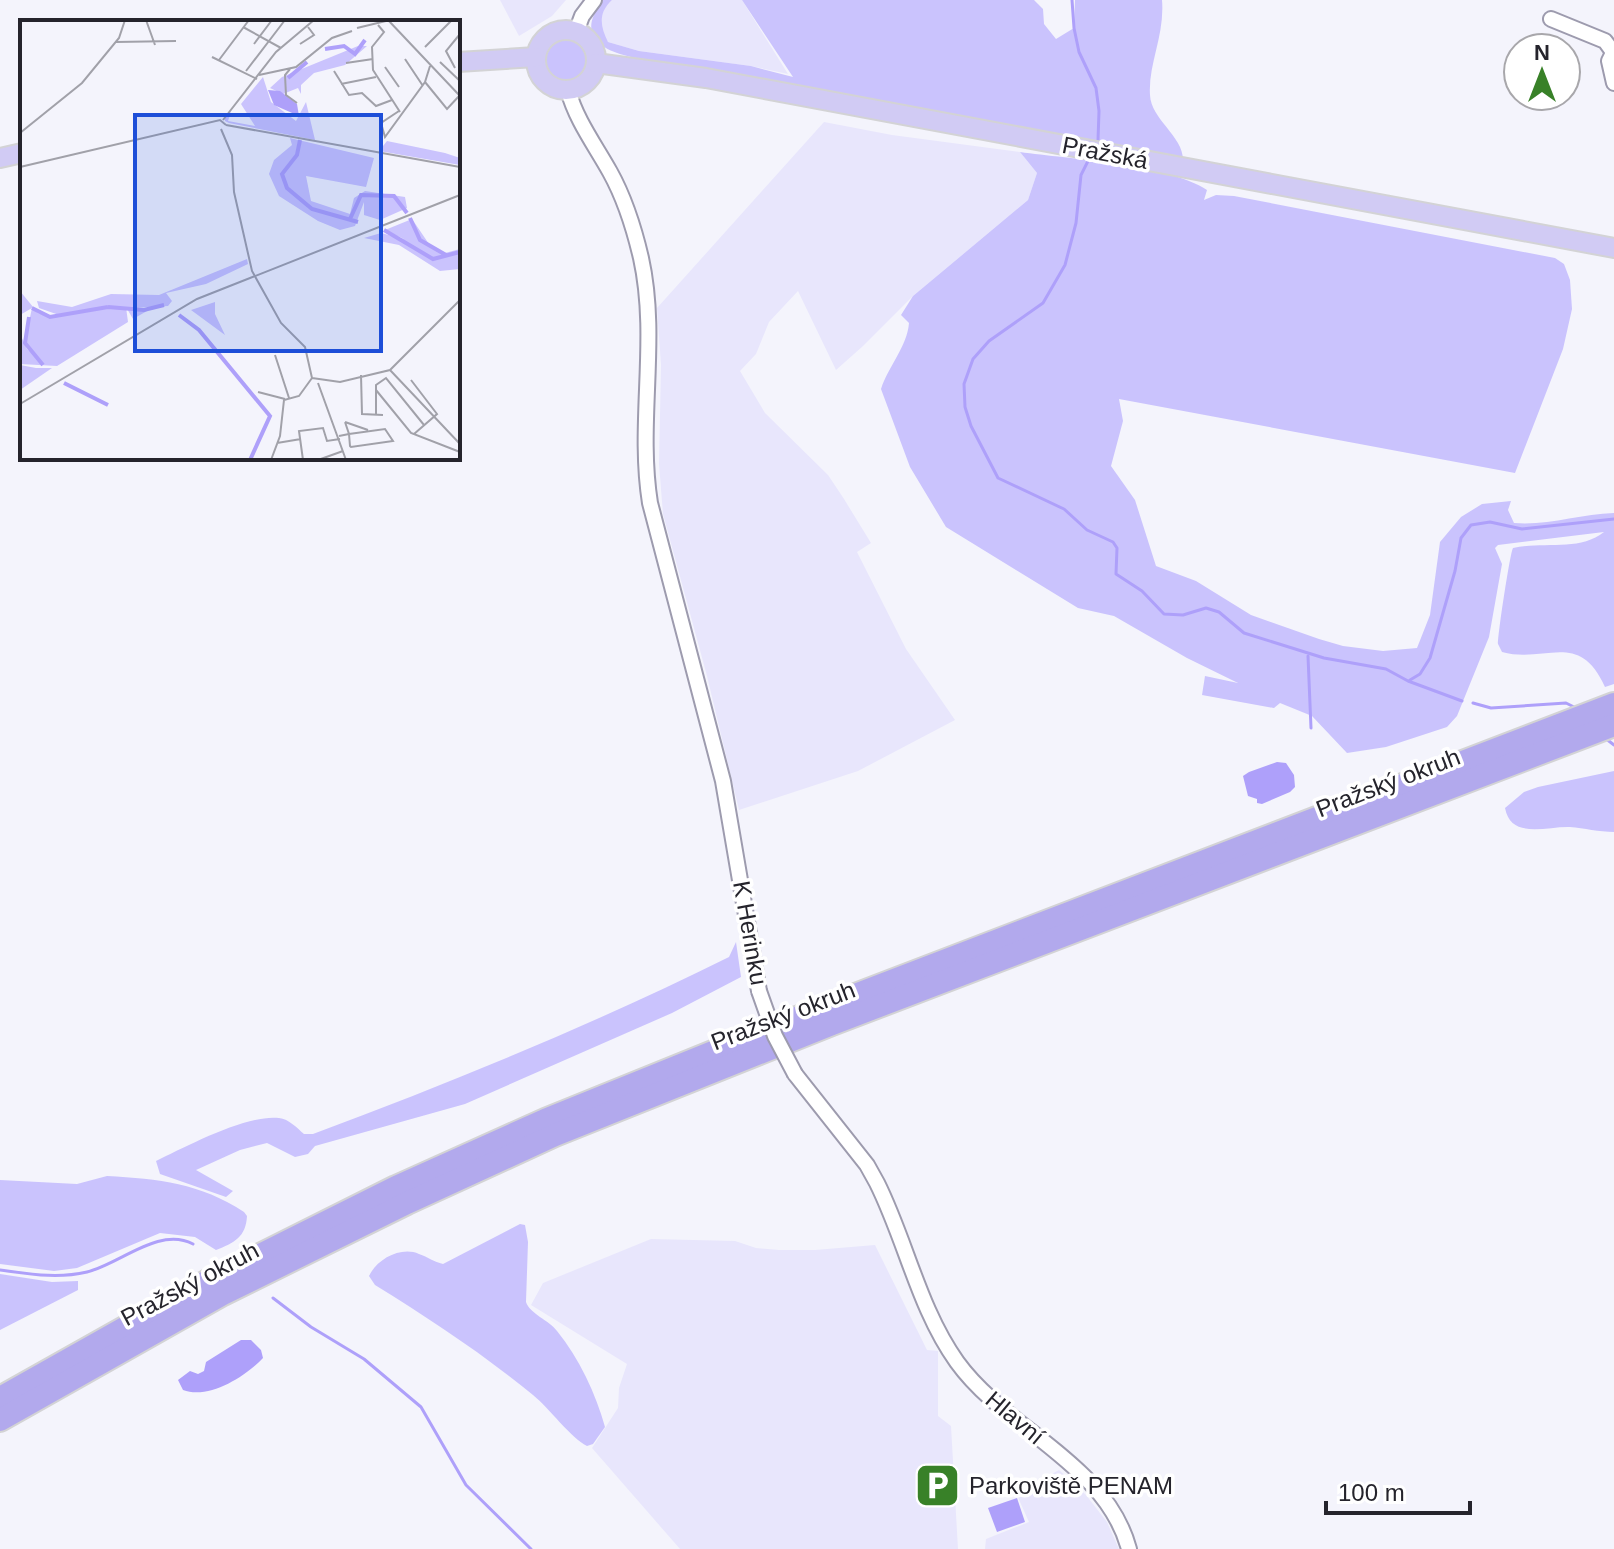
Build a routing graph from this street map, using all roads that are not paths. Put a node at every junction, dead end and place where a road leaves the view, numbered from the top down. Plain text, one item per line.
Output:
1 (594, 0) edge
2 (1551, 19) dead end
3 (576, 32) junction
4 (1614, 52) edge
5 (536, 57) junction
6 (460, 62) edge
7 (596, 63) junction
8 (1614, 83) edge
9 (568, 90) junction
10 (20, 153) edge
11 (0, 158) edge
12 (1614, 248) edge
13 (1614, 704) edge
14 (1614, 725) edge
15 (1462, 773) junction
16 (215, 1288) junction
17 (957, 1362) joint
18 (0, 1398) edge
19 (0, 1420) edge
20 (1129, 1549) edge

1 - 3 street
2 - 4 street
3 - 5 main road
3 - 7 main road
4 - 8 street
5 - 6 main road
5 - 9 main road
7 - 9 main road
7 - 12 main road, Pražská
9 - 17 street, K Herinku, bridge
10 - 11 main road
13 - 15 highway, Pražský okruh
14 - 15 highway, Pražský okruh
15 - 16 highway, Pražský okruh
16 - 18 highway, Pražský okruh
16 - 19 highway, Pražský okruh
17 - 20 street, Hlavní

